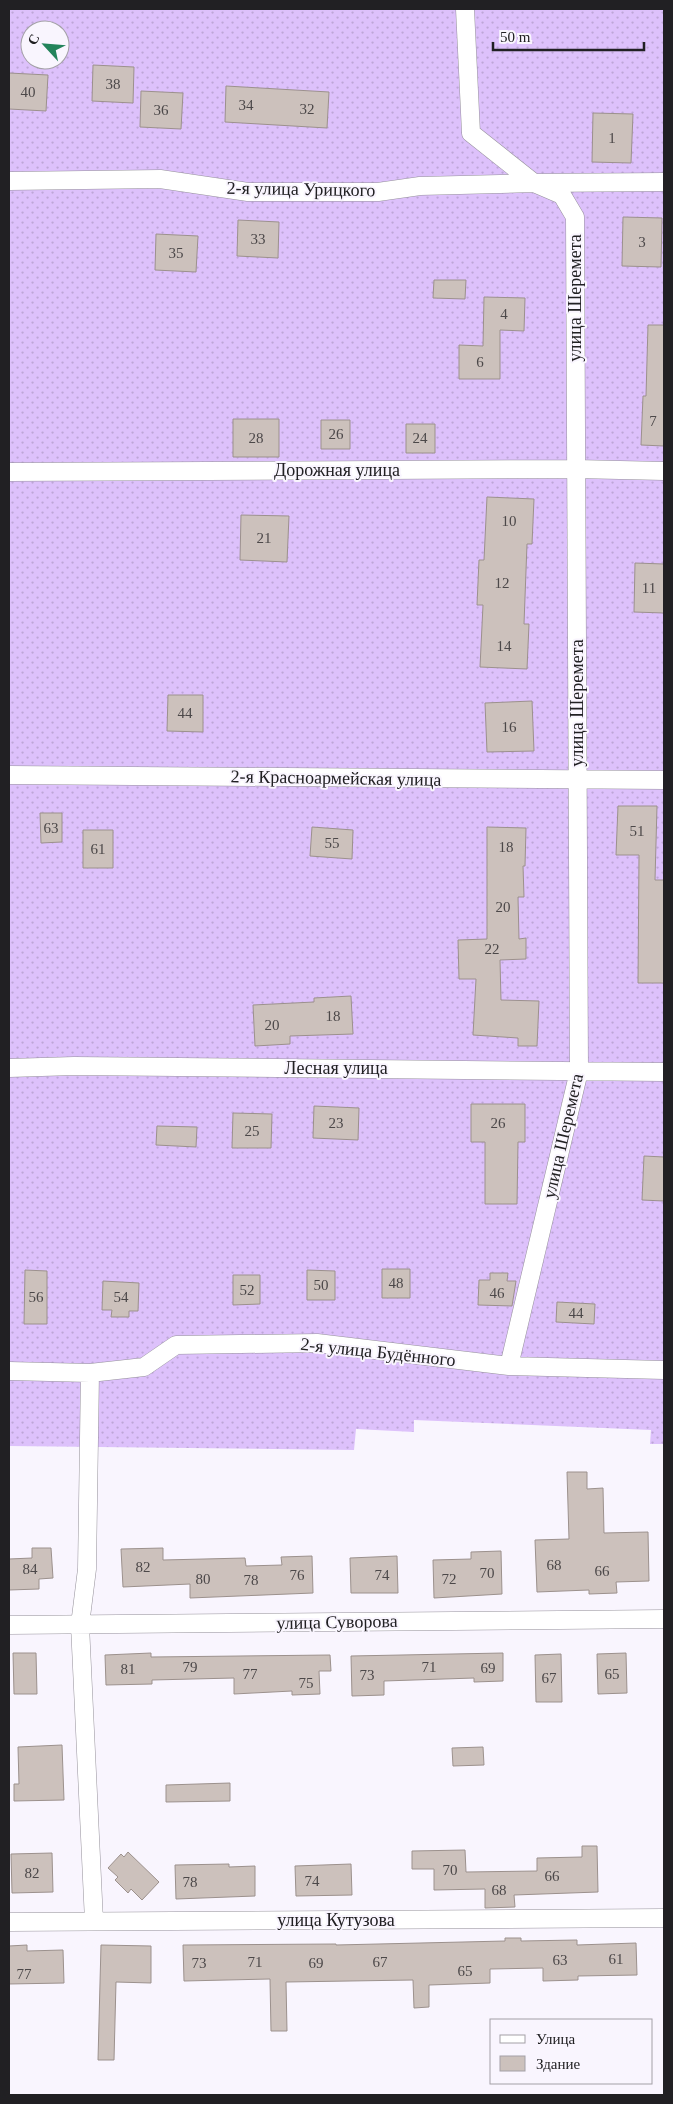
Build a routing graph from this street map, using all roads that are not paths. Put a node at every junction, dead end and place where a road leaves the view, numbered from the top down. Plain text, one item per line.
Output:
1 (465, 9) edge
2 (9, 181) edge
3 (534, 182) junction
4 (664, 182) edge
5 (576, 469) junction
6 (664, 471) edge
7 (9, 472) edge
8 (9, 774) edge
9 (578, 780) junction
10 (664, 780) edge
11 (9, 1068) edge
12 (579, 1071) junction
13 (664, 1072) edge
14 (509, 1366) junction
15 (664, 1370) edge
16 (9, 1371) edge
17 (90, 1373) junction
18 (664, 1619) edge
19 (9, 1625) edge
20 (80, 1625) junction
21 (664, 1918) edge
22 (9, 1922) edge
23 (94, 1922) junction

1 - 3 street, улица Шеремета
2 - 3 street, 2-я улица Урицкого
3 - 4 street
3 - 5 street, улица Шеремета
5 - 6 street, Дорожная улица
5 - 7 street, Дорожная улица
5 - 9 street, улица Шеремета
8 - 9 street, 2-я Красноармейская улица
9 - 10 street, 2-я Красноармейская улица
9 - 12 street, улица Шеремета
11 - 12 street, Лесная улица
12 - 13 street, Лесная улица
12 - 14 street, улица Шеремета
14 - 15 street, 2-я улица Будённого
14 - 17 street, 2-я улица Будённого
16 - 17 street, 2-я улица Будённого
17 - 20 street
18 - 20 street, улица Суворова
19 - 20 street, улица Суворова
20 - 23 street
21 - 23 street, улица Кутузова
22 - 23 street, улица Кутузова

